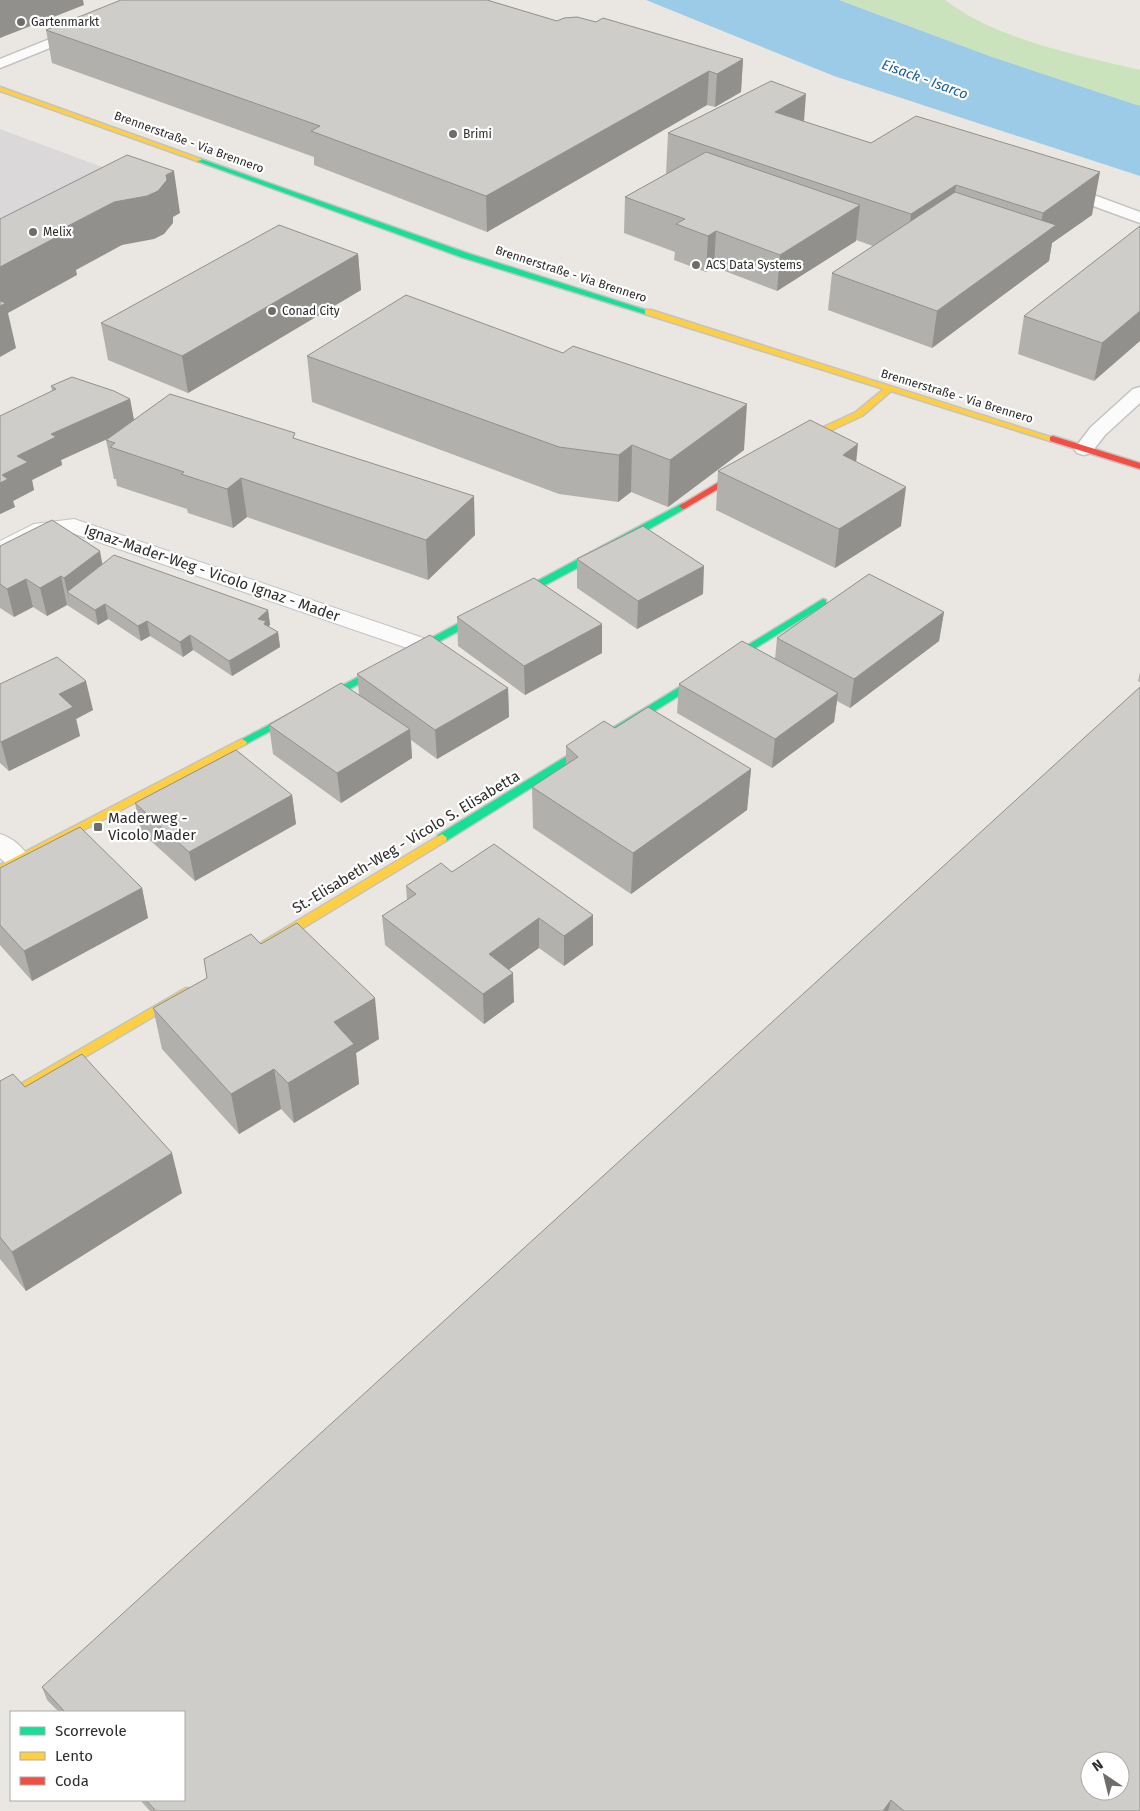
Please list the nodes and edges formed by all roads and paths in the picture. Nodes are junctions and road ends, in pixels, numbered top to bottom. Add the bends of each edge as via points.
1 (99, 23) edge
2 (0, 64) edge
3 (0, 89) edge
4 (1046, 183) edge
5 (1140, 218) edge
6 (888, 389) junction
7 (1140, 393) edge
8 (1084, 449) junction
9 (781, 450) edge
10 (755, 463) edge
11 (1140, 466) edge
12 (0, 550) edge
13 (823, 602) dead end
14 (424, 646) junction
15 (6, 858) edge
16 (253, 952) edge
17 (194, 987) edge
18 (0, 1102) edge

1 - 2 lane
3 - 6 street, Brennerstraße - Via Brennero via 464,255
4 - 5 lane
6 - 8 street, Brennerstraße - Via Brennero
6 - 9 street via 859,414
7 - 8 lane via 1098,431
8 - 11 street, Brennerstraße - Via Brennero
10 - 14 street via 627,538
12 - 14 street, Ignaz-Mader-Weg - Vicolo Ignaz - Mader via 42,529 74,526
13 - 16 street, St.-Elisabeth-Weg - Vicolo S. Elisabetta via 397,867
14 - 15 street
17 - 18 street

